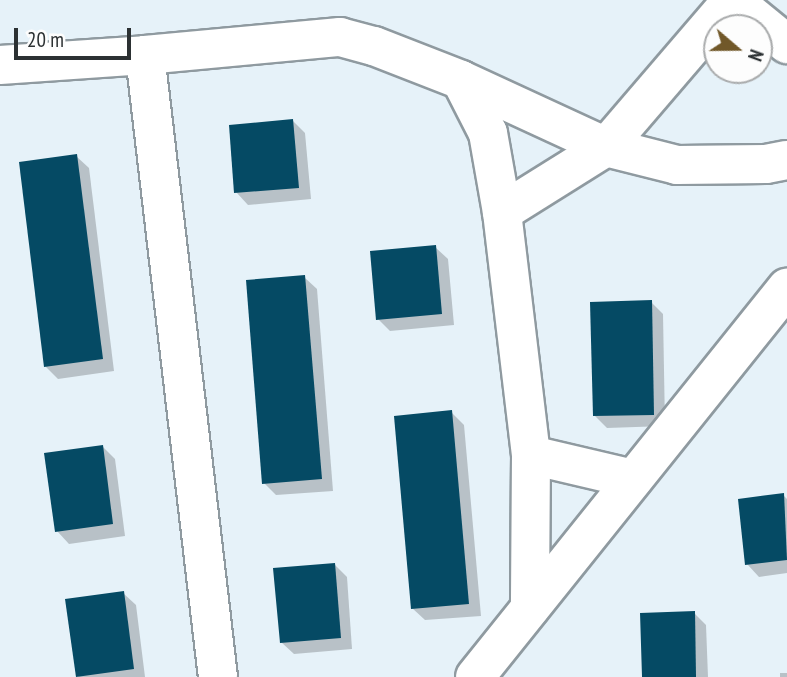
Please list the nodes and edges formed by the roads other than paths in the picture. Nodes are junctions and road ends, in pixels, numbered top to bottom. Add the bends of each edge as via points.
1 (733, 0) edge
2 (787, 44) edge
3 (145, 55) junction
4 (0, 65) edge
5 (461, 80) junction
6 (606, 147) junction
7 (787, 160) edge
8 (502, 212) junction
9 (787, 287) edge
10 (531, 455) junction
11 (633, 480) junction
12 (530, 608) junction
13 (218, 677) edge
14 (474, 677) edge

1 - 2 street
1 - 6 street
3 - 4 street
3 - 5 street via 340,37
3 - 13 street
5 - 6 street
5 - 8 street via 488,133
6 - 7 street via 677,165
6 - 8 street
8 - 10 street
9 - 11 street
10 - 11 street
10 - 12 street
11 - 12 street
12 - 14 street

